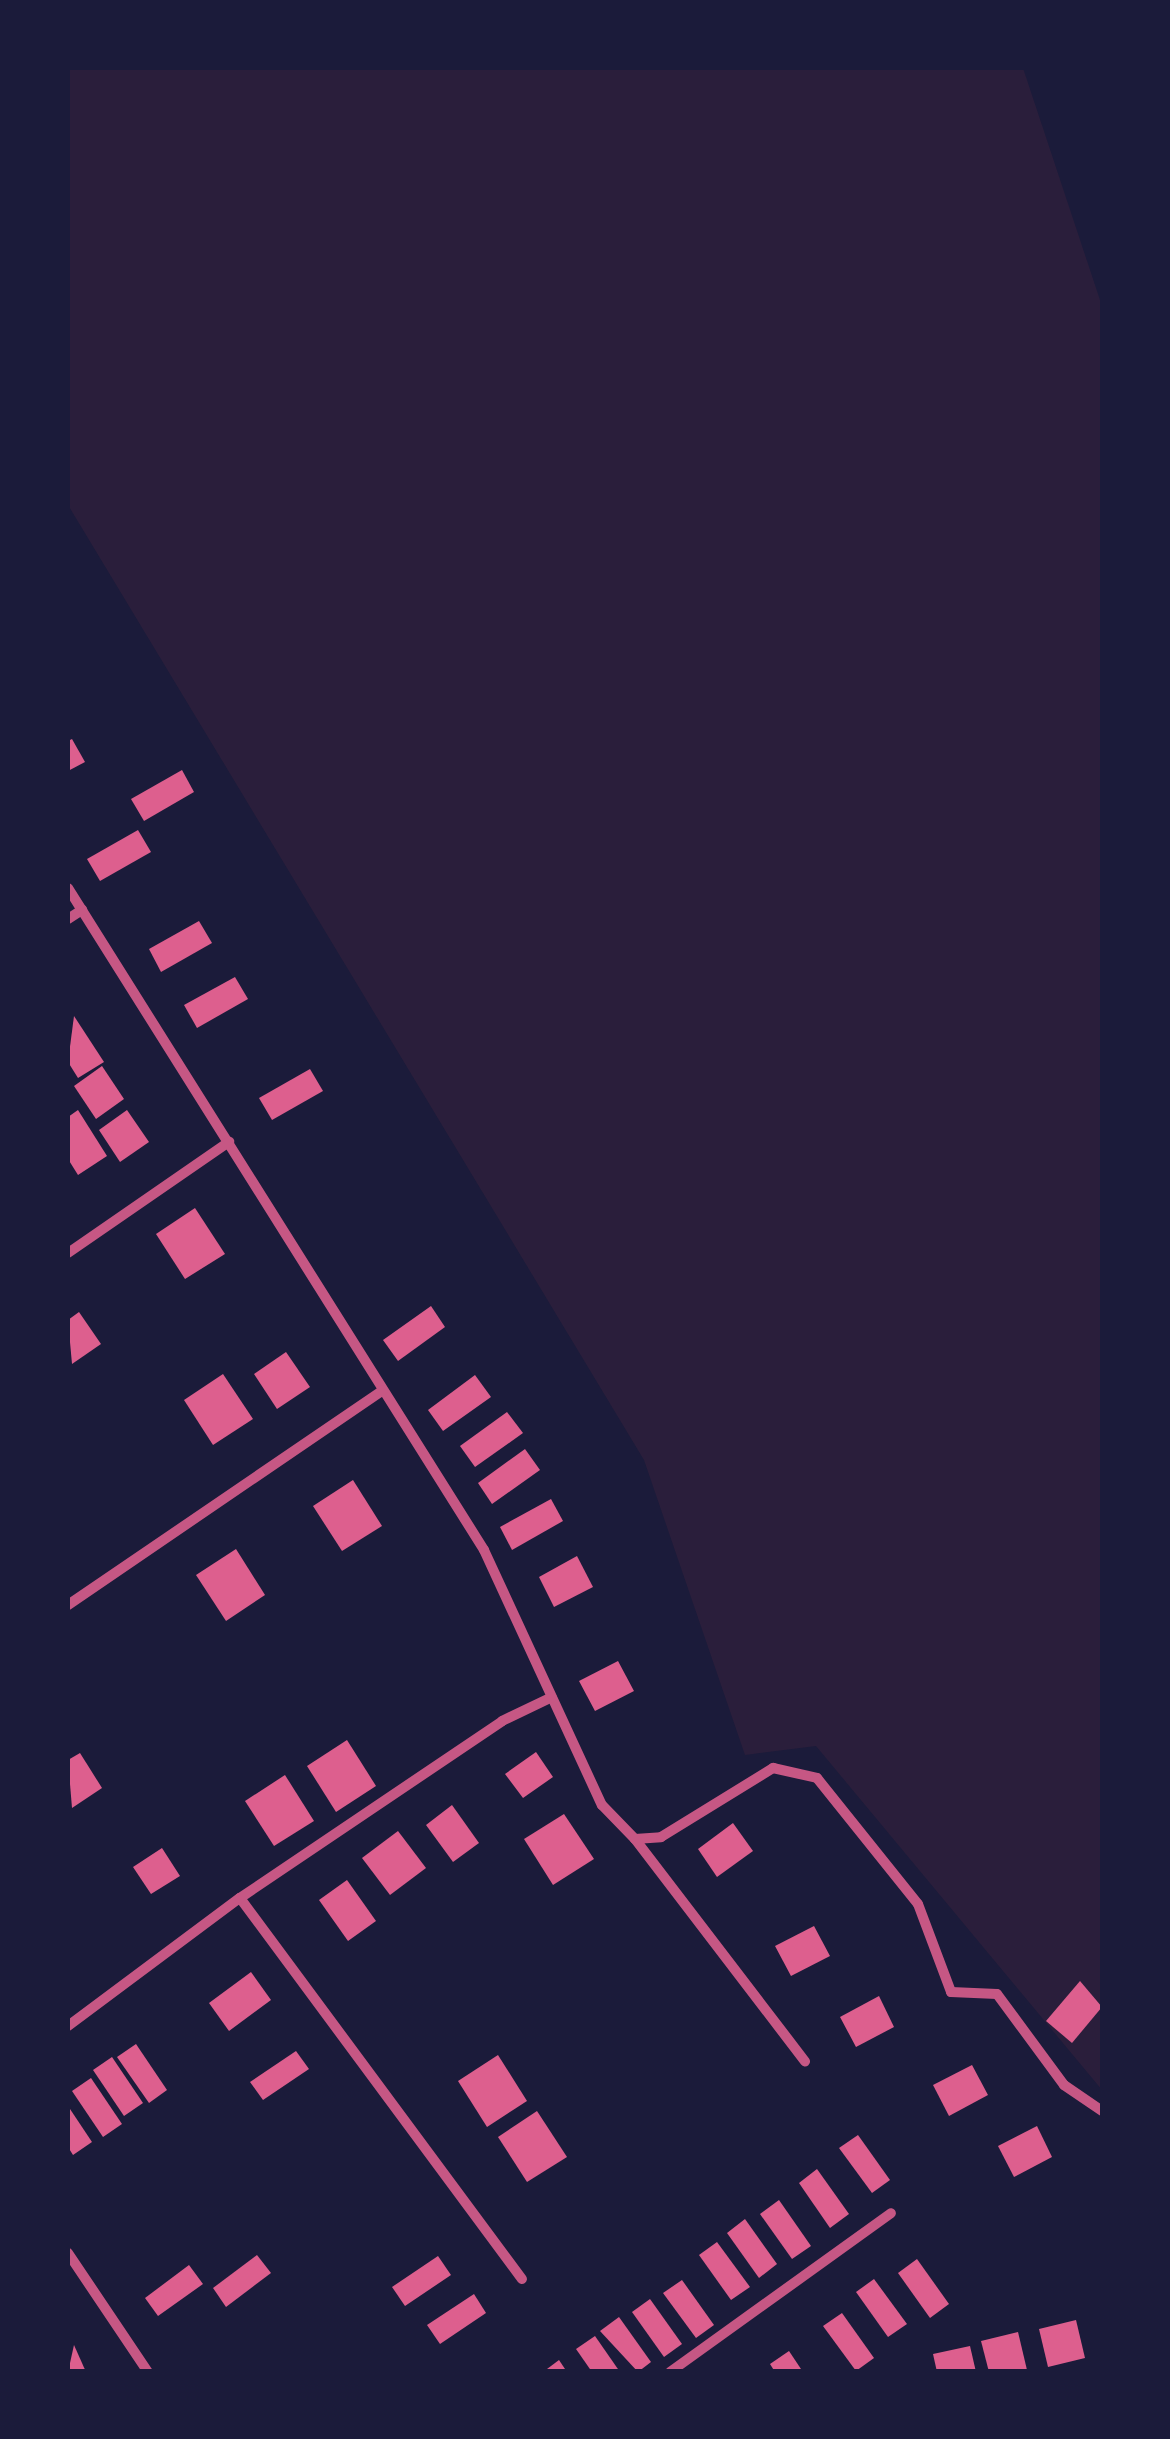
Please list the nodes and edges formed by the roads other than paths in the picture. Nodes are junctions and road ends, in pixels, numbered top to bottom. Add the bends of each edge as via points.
1 (68, 888) edge
2 (82, 910) junction
3 (68, 919) edge
4 (230, 1142) junction
5 (68, 1253) edge
6 (383, 1390) junction
7 (68, 1605) edge
8 (552, 1697) junction
9 (635, 1839) junction
10 (240, 1898) junction
11 (68, 2026) edge
12 (804, 2061) dead end
13 (1102, 2111) edge
14 (891, 2214) dead end
15 (68, 2252) edge
16 (522, 2279) dead end
17 (148, 2372) edge
18 (670, 2372) edge

1 - 2 street
2 - 3 street
2 - 4 street
4 - 5 street
4 - 6 street
6 - 7 street
6 - 8 street via 484,1550
8 - 9 street via 602,1805
8 - 10 street via 502,1721
9 - 12 street
9 - 13 street via 661,1837 774,1768 817,1778 918,1904 951,1992 997,1994 1064,2085
10 - 11 street
10 - 16 street
14 - 18 street
15 - 17 street

